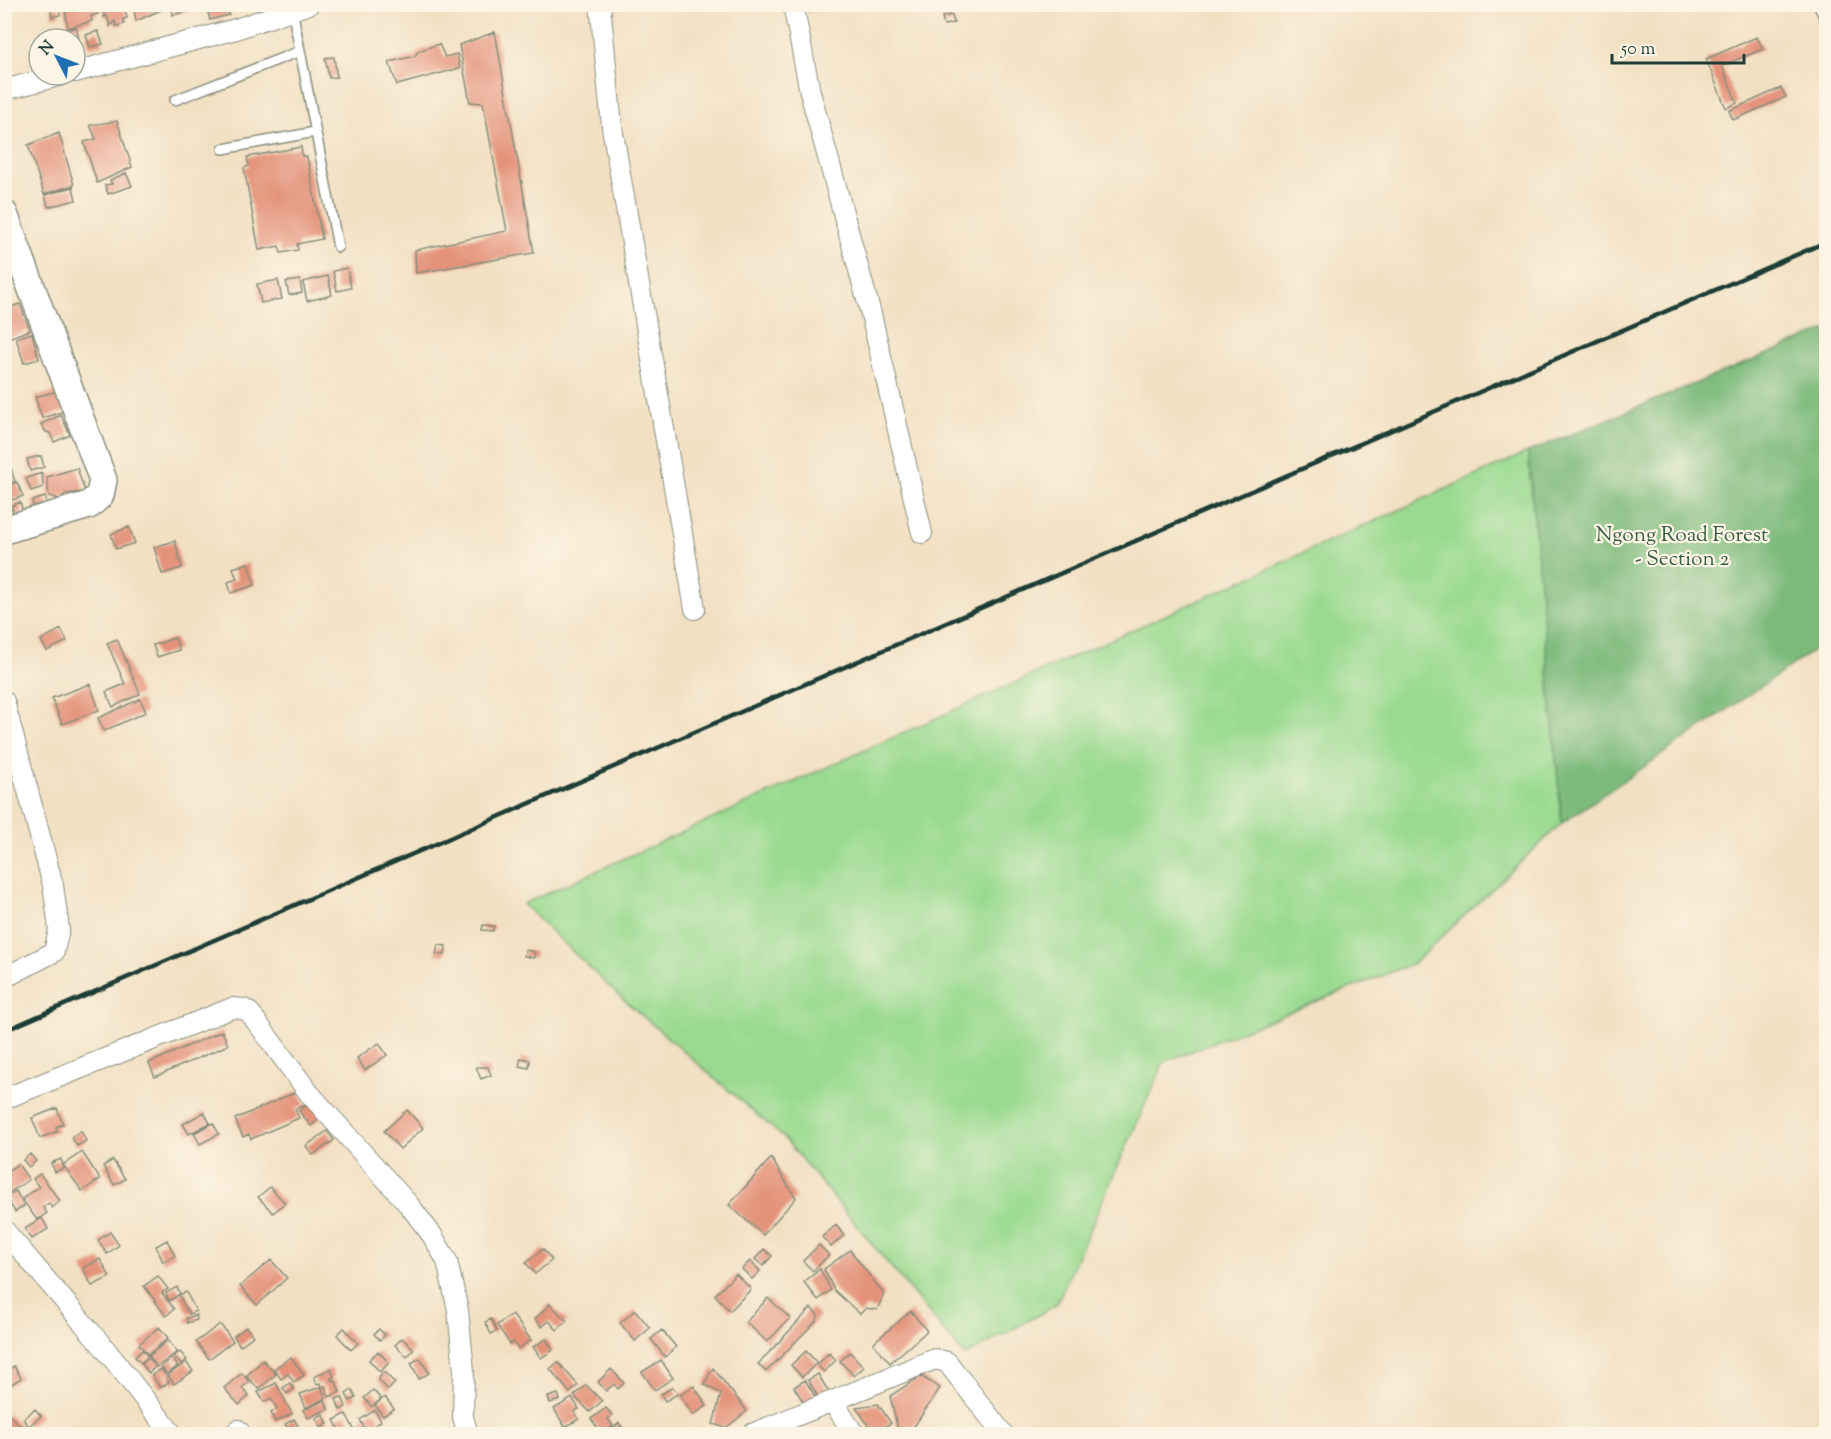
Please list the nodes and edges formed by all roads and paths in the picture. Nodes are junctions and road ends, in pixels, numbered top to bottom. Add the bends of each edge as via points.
1 (600, 4) edge
2 (793, 4) edge
3 (1818, 4) edge
4 (300, 7) edge
5 (1827, 21) edge
6 (300, 51) junction
7 (87, 69) edge
8 (27, 84) edge
9 (4, 90) edge
10 (176, 100) dead end
11 (315, 132) junction
12 (222, 149) dead end
13 (4, 214) edge
14 (338, 247) dead end
15 (4, 530) edge
16 (922, 533) dead end
17 (695, 609) dead end
18 (4, 701) edge
19 (4, 978) edge
20 (4, 1099) edge
21 (4, 1230) edge
22 (833, 1402) junction
23 (172, 1434) edge
24 (468, 1434) edge
25 (752, 1434) edge
26 (854, 1434) edge
27 (1003, 1434) edge

1 - 17 street via 612,127
2 - 16 street via 810,92 871,314
3 - 5 lane
4 - 6 lane
4 - 7 street
6 - 10 lane
6 - 11 lane
8 - 9 street
11 - 12 lane
11 - 14 lane
13 - 15 main road via 103,480 100,495 89,505
18 - 19 street via 53,885 59,929 54,952
20 - 24 street via 232,1008 250,1013 309,1093 409,1205 447,1261 458,1310
21 - 23 street
22 - 25 street
22 - 26 street
22 - 27 street via 930,1360 941,1359

